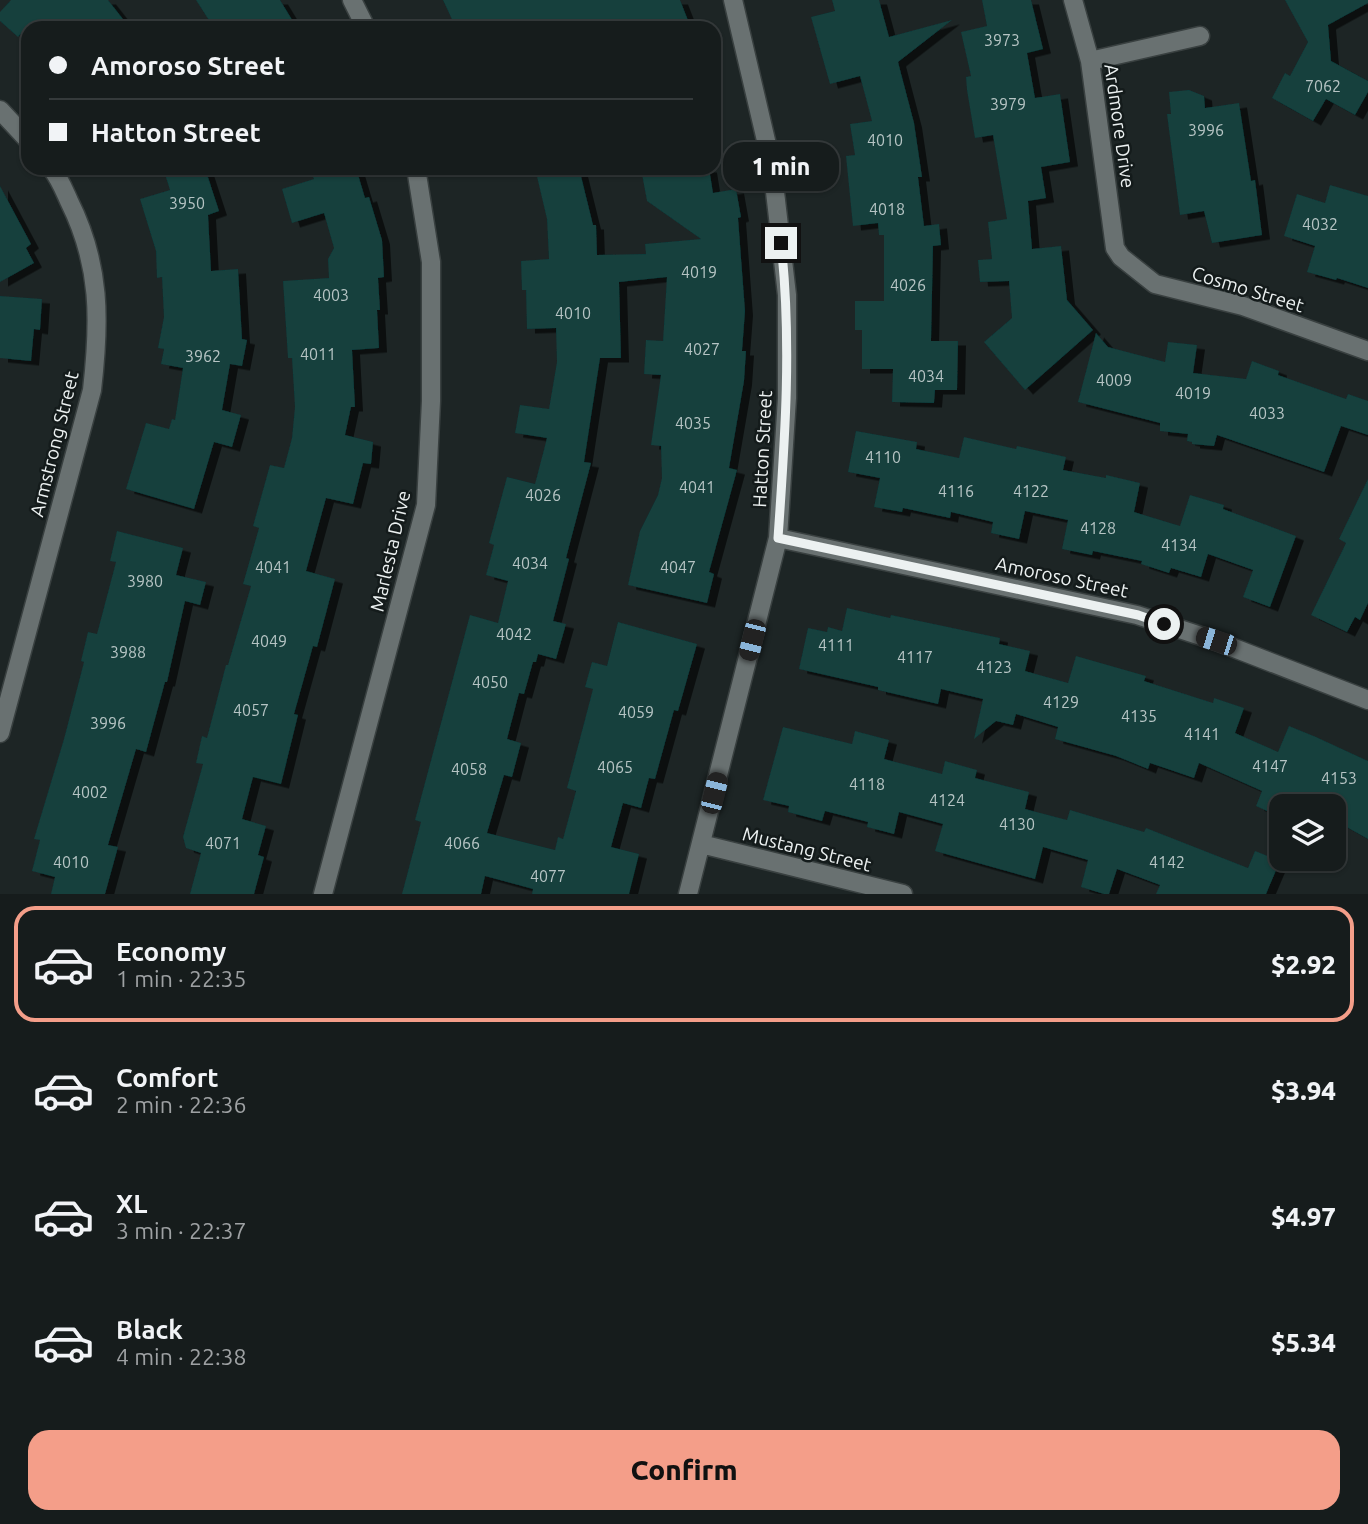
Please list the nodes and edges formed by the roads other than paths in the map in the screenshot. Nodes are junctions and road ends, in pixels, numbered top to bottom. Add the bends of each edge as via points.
1 (352, 0) edge
2 (733, 0) edge
3 (1073, 0) edge
4 (362, 21) edge
5 (1200, 36) dead end
6 (1090, 61) junction
7 (0, 110) edge
8 (21, 132) edge
9 (55, 175) edge
10 (417, 175) edge
11 (1121, 257) joint
12 (1368, 351) edge
13 (778, 538) junction
14 (1368, 700) edge
15 (0, 733) edge
16 (701, 844) junction
17 (323, 894) edge
18 (688, 894) edge
19 (903, 894) edge

1 - 4 street
2 - 13 street, Hatton Street via 772,166 787,295 787,398
3 - 6 street, Ardmore Drive
5 - 6 street
6 - 11 street, Ardmore Drive via 1115,248
7 - 8 street
9 - 15 street, Armstrong Street via 79,220 92,259 98,338 92,390
10 - 17 street, Marlesta Drive via 431,262 426,505
11 - 12 street, Cosmo Street via 1155,284 1243,306
13 - 14 street, Amoroso Street via 1138,615
13 - 16 street, Hatton Street
16 - 18 street, Hatton Street
16 - 19 street, Mustang Street

